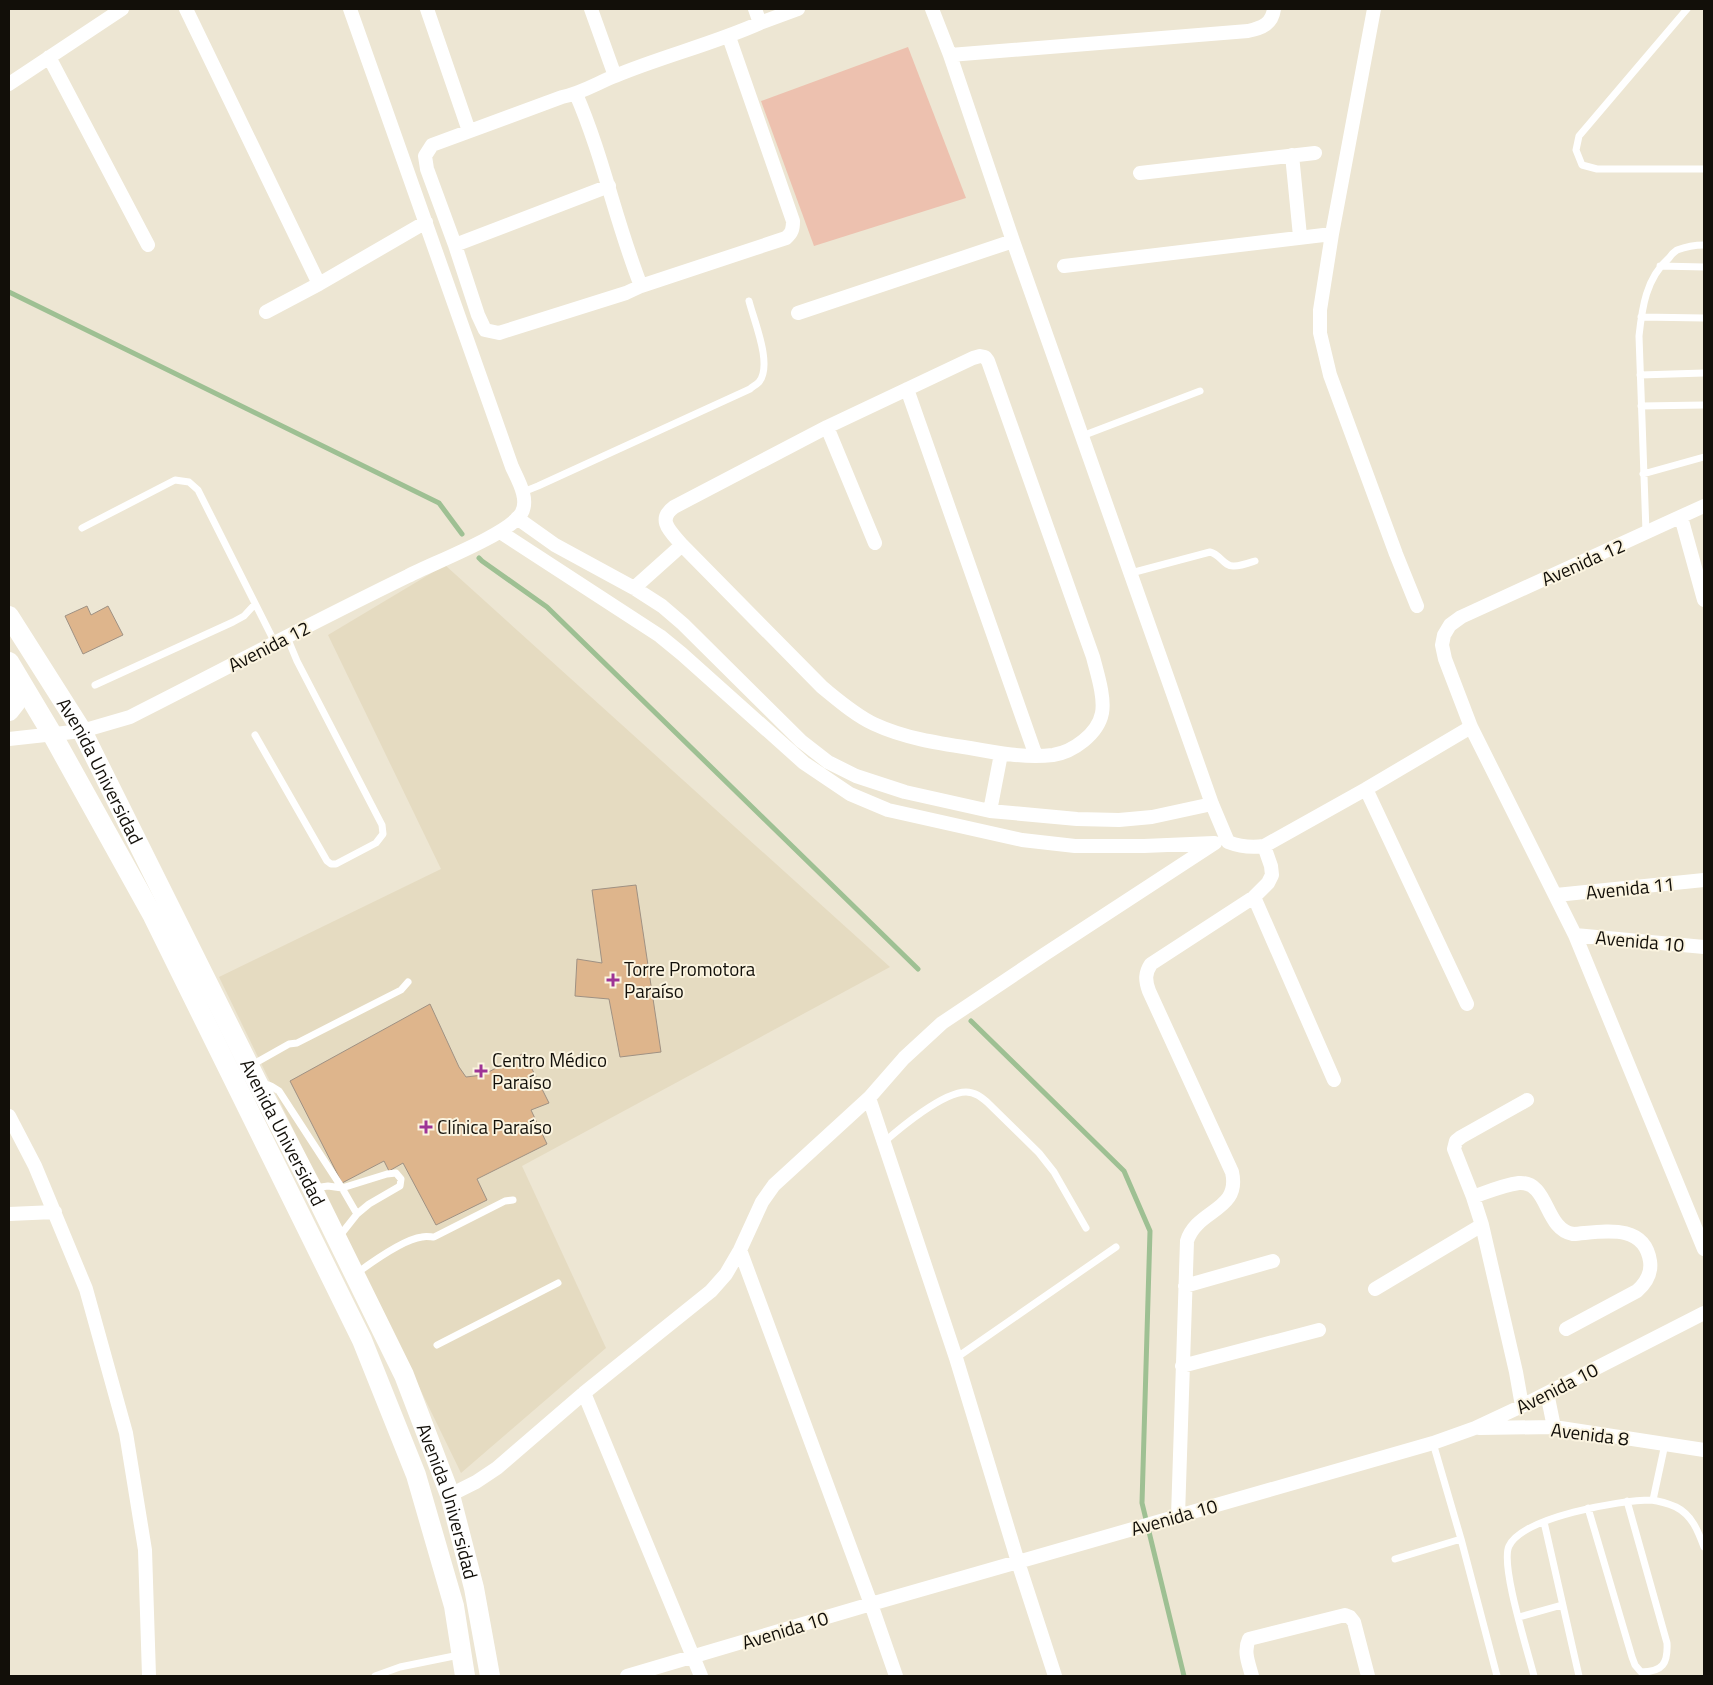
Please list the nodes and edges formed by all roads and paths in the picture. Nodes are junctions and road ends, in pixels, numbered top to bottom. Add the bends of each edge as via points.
1 (122, 9) edge
2 (186, 9) edge
3 (350, 9) edge
4 (427, 9) edge
5 (591, 9) edge
6 (755, 9) edge
7 (798, 9) edge
8 (932, 9) edge
9 (1274, 9) edge
10 (1374, 9) edge
11 (1688, 9) edge
12 (760, 23) junction
13 (728, 37) junction
14 (950, 55) junction
15 (49, 57) junction
16 (615, 76) junction
17 (9, 84) edge
18 (576, 94) junction
19 (469, 131) junction
20 (1315, 153) dead end
21 (1292, 156) junction
22 (1704, 169) edge
23 (1140, 173) dead end
24 (609, 186) junction
25 (426, 222) junction
26 (1332, 234) junction
27 (1300, 236) junction
28 (1012, 241) junction
29 (148, 245) dead end
30 (455, 245) junction
31 (1704, 245) edge
32 (1064, 266) dead end
33 (1660, 266) junction
34 (1704, 267) edge
35 (319, 284) junction
36 (641, 286) junction
37 (749, 302) dead end
38 (266, 312) dead end
39 (798, 313) dead end
40 (1641, 317) junction
41 (1704, 318) edge
42 (1704, 373) edge
43 (1640, 375) junction
44 (906, 389) junction
45 (1200, 391) dead end
46 (1704, 405) edge
47 (1641, 406) junction
48 (827, 427) junction
49 (1082, 436) junction
50 (1704, 457) edge
51 (1643, 474) junction
52 (523, 492) junction
53 (1704, 506) edge
54 (1681, 517) junction
55 (518, 518) junction
56 (82, 528) dead end
57 (500, 532) junction
58 (1646, 533) junction
59 (875, 543) dead end
60 (682, 545) junction
61 (1255, 561) dead end
62 (1131, 574) junction
63 (634, 588) junction
64 (1704, 600) edge
65 (255, 604) junction
66 (1417, 606) dead end
67 (9, 616) edge
68 (281, 640) junction
69 (12, 667) edge
70 (95, 685) dead end
71 (9, 711) edge
72 (1471, 727) junction
73 (82, 731) junction
74 (52, 734) junction
75 (255, 735) dead end
76 (9, 739) edge
77 (1001, 754) junction
78 (1036, 756) junction
79 (1366, 789) junction
80 (1212, 804) junction
81 (990, 811) junction
82 (1222, 843) junction
83 (1264, 846) junction
84 (1704, 880) edge
85 (1556, 895) junction
86 (1254, 898) junction
87 (1575, 935) junction
88 (1704, 947) edge
89 (408, 982) dead end
90 (1467, 1004) dead end
91 (254, 1074) junction
92 (1334, 1080) dead end
93 (868, 1098) junction
94 (1527, 1100) dead end
95 (9, 1116) edge
96 (883, 1143) junction
97 (312, 1188) junction
98 (342, 1188) junction
99 (1473, 1197) junction
100 (513, 1200) dead end
101 (55, 1212) junction
102 (9, 1214) edge
103 (357, 1214) junction
104 (1482, 1225) junction
105 (1086, 1228) dead end
106 (337, 1239) junction
107 (1116, 1246) dead end
108 (1704, 1249) edge
109 (740, 1250) junction
110 (1273, 1261) dead end
111 (355, 1275) junction
112 (558, 1282) dead end
113 (1185, 1286) junction
114 (1375, 1289) dead end
115 (1704, 1313) edge
116 (1566, 1329) dead end
117 (1319, 1330) dead end
118 (436, 1345) dead end
119 (956, 1358) junction
120 (1182, 1366) junction
121 (584, 1393) junction
122 (1547, 1393) junction
123 (1522, 1406) junction
124 (1554, 1427) junction
125 (1475, 1428) junction
126 (1433, 1443) junction
127 (1665, 1444) junction
128 (1704, 1450) edge
129 (450, 1495) junction
130 (1653, 1500) junction
131 (1627, 1502) junction
132 (1588, 1508) junction
133 (1178, 1516) junction
134 (1544, 1522) junction
135 (1461, 1539) junction
136 (1704, 1547) edge
137 (1395, 1559) dead end
138 (1018, 1562) junction
139 (871, 1604) junction
140 (1562, 1605) junction
141 (1519, 1617) junction
142 (461, 1655) junction
143 (693, 1658) junction
144 (149, 1676) edge
145 (375, 1676) edge
146 (465, 1676) edge
147 (490, 1676) edge
148 (627, 1676) edge
149 (701, 1676) edge
150 (896, 1676) edge
151 (1055, 1676) edge
152 (1252, 1676) edge
153 (1368, 1676) edge
154 (1497, 1676) edge
155 (1534, 1676) edge
156 (1579, 1676) edge

1 - 15 street
2 - 35 street
3 - 25 street
4 - 19 street
5 - 16 street
6 - 12 street
7 - 12 street
8 - 14 street
9 - 14 street via 1270,22 1248,31
10 - 26 street
11 - 22 lane via 1579,136 1576,150 1582,164 1597,169
12 - 13 street
13 - 16 street
13 - 36 street via 793,221 791,234
14 - 28 street
15 - 17 street
15 - 29 street
16 - 18 street
18 - 19 street
18 - 24 street
19 - 30 street via 432,146 425,156
20 - 21 street
21 - 23 street
21 - 27 street
24 - 30 street
24 - 36 street
25 - 35 street
25 - 52 street
26 - 27 street
26 - 66 street via 1320,310 1323,349
27 - 32 street
28 - 39 street
28 - 49 street
30 - 36 street via 485,330 499,333
31 - 33 lane via 1677,250
33 - 34 lane
33 - 40 lane via 1650,284
35 - 38 street
37 - 52 lane via 764,355 764,372 760,381 750,389
40 - 41 lane
40 - 43 lane
42 - 43 lane
43 - 47 lane
44 - 48 street
44 - 78 street
44 - 78 street via 973,358 980,356 988,361 1093,657 1101,690 1102,712 1096,728 1070,749
45 - 49 lane
46 - 47 lane
47 - 51 lane
48 - 59 street
48 - 60 street via 668,512 666,527
49 - 62 street
50 - 51 lane
51 - 58 lane
52 - 55 street via 524,504
53 - 54 street, Avenida 12
54 - 58 street, Avenida 12
54 - 64 street
55 - 57 street, Avenida 12
55 - 63 street via 555,545
56 - 65 lane via 175,480 188,482 198,490
57 - 68 street, Avenida 12
57 - 82 street via 660,636 804,763 850,794 888,810 1022,840 1075,846
58 - 72 street, Avenida 12 via 1461,617 1450,625 1442,645
60 - 63 street
60 - 77 street via 822,687 846,707 873,724 900,734
61 - 62 lane via 1230,566 1216,553 1210,552
62 - 80 street
63 - 81 street via 683,624 800,741 828,762 856,776 905,792
65 - 68 lane
65 - 70 lane via 233,622
67 - 73 street, Avenida Universidad
68 - 73 street, Avenida 12 via 130,717
68 - 75 lane via 297,661 382,825 383,834 376,843 336,864 327,861
69 - 71 street via 16,702
69 - 74 street, Avenida Universidad
72 - 79 street
72 - 85 street
73 - 74 street, Avenida 12
73 - 91 street, Avenida Universidad
74 - 76 street, Avenida 12
74 - 142 street, Avenida Universidad via 153,916 362,1340 416,1475 454,1606
77 - 78 street
77 - 81 street
79 - 83 street
79 - 90 street
80 - 81 street via 1152,817 1119,820
80 - 82 street
82 - 83 street via 1253,848
82 - 93 street via 942,1023
83 - 86 street via 1272,875
84 - 85 street, Avenida 11
85 - 87 street
86 - 92 street
86 - 113 street via 1151,964 1146,971 1149,991 1234,1180 1230,1198 1190,1232
87 - 88 street, Avenida 10
87 - 108 street
89 - 91 lane via 402,990 297,1043 289,1044
91 - 97 street, Avenida Universidad
91 - 98 lane via 279,1091
93 - 96 street
93 - 109 street via 774,1185 757,1211
94 - 99 street via 1454,1144
95 - 101 street via 36,1166
96 - 105 lane via 943,1098 967,1092 978,1095 1039,1153 1054,1172
96 - 119 street
97 - 98 lane
97 - 106 street, Avenida Universidad
98 - 103 lane
98 - 103 lane via 387,1174 396,1173 401,1180 400,1186
99 - 104 street
99 - 116 street via 1521,1183 1535,1189 1557,1226 1566,1233 1620,1232 1631,1234 1643,1243 1651,1268 1643,1286
100 - 111 lane via 434,1237 409,1241
101 - 102 street
101 - 144 street via 86,1289 126,1433 145,1550
103 - 106 lane
104 - 114 street
104 - 123 street
106 - 111 street, Avenida Universidad
107 - 119 lane
109 - 121 street via 711,1291
109 - 139 street
110 - 113 street
111 - 129 street, Avenida Universidad via 404,1375
112 - 118 lane
113 - 120 street
115 - 122 street, Avenida 10
117 - 120 street
119 - 138 street
120 - 133 street
121 - 129 street via 497,1468
121 - 143 street
122 - 123 street, Avenida 10
122 - 124 street
123 - 125 street, Avenida 10
124 - 125 street, Avenida 8
124 - 127 street, Avenida 8
125 - 126 street, Avenida 10
126 - 133 street, Avenida 10
126 - 135 lane
127 - 128 street, Avenida 8
127 - 130 lane
129 - 147 street, Avenida Universidad via 474,1588
130 - 131 lane
130 - 136 lane via 1678,1508 1687,1515
131 - 132 lane
131 - 132 lane via 1667,1643 1665,1663 1649,1672 1642,1672 1632,1657
132 - 134 lane
133 - 138 street, Avenida 10
134 - 140 lane
134 - 141 lane via 1514,1538 1506,1556
135 - 137 lane
135 - 154 lane
138 - 139 street, Avenida 10
138 - 151 street
139 - 143 street, Avenida 10
139 - 150 street
140 - 141 lane
140 - 156 lane
141 - 155 lane
142 - 145 lane via 400,1667
142 - 146 street, Avenida Universidad
143 - 148 street, Avenida 10
143 - 149 street
152 - 153 street via 1246,1653 1249,1639 1345,1614 1354,1622

